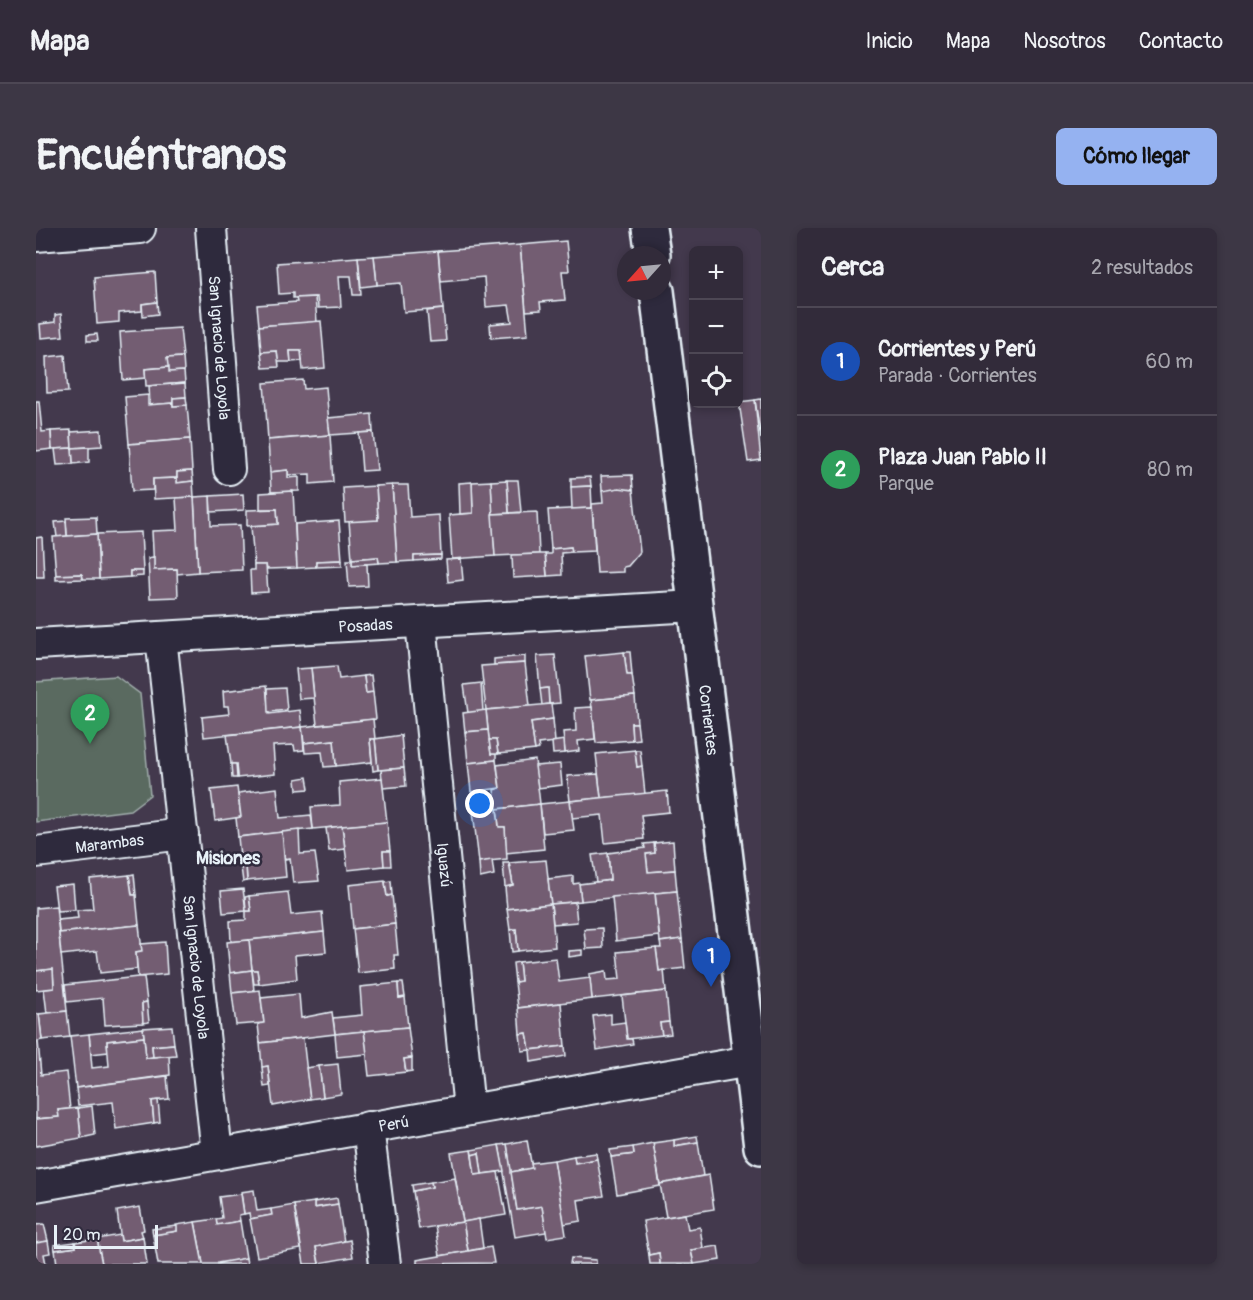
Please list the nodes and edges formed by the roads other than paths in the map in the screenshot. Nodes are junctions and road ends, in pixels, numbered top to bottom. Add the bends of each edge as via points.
1 (140, 228) edge
2 (211, 228) edge
3 (649, 228) edge
4 (36, 236) edge
5 (652, 246) edge
6 (658, 300) edge
7 (229, 469) dead end
8 (695, 606) junction
9 (421, 622) junction
10 (161, 637) junction
11 (36, 644) edge
12 (183, 834) junction
13 (36, 852) edge
14 (750, 1060) junction
15 (469, 1110) junction
16 (368, 1127) junction
17 (761, 1147) edge
18 (217, 1154) junction
19 (36, 1186) edge
20 (385, 1264) edge

1 - 4 street
2 - 7 street, San Ignacio de Loyola
3 - 5 street
6 - 8 street, Corrientes
8 - 9 street, Posadas
8 - 14 street, Corrientes
9 - 10 street, Posadas
9 - 15 street, Iguazú
10 - 11 street, Posadas
10 - 12 street, San Ignacio de Loyola
12 - 13 street, Marambas
12 - 18 street, San Ignacio de Loyola
14 - 15 street, Perú
14 - 17 street, Corrientes
15 - 16 street, Perú
16 - 18 street, Perú
16 - 20 street
18 - 19 street, Perú

